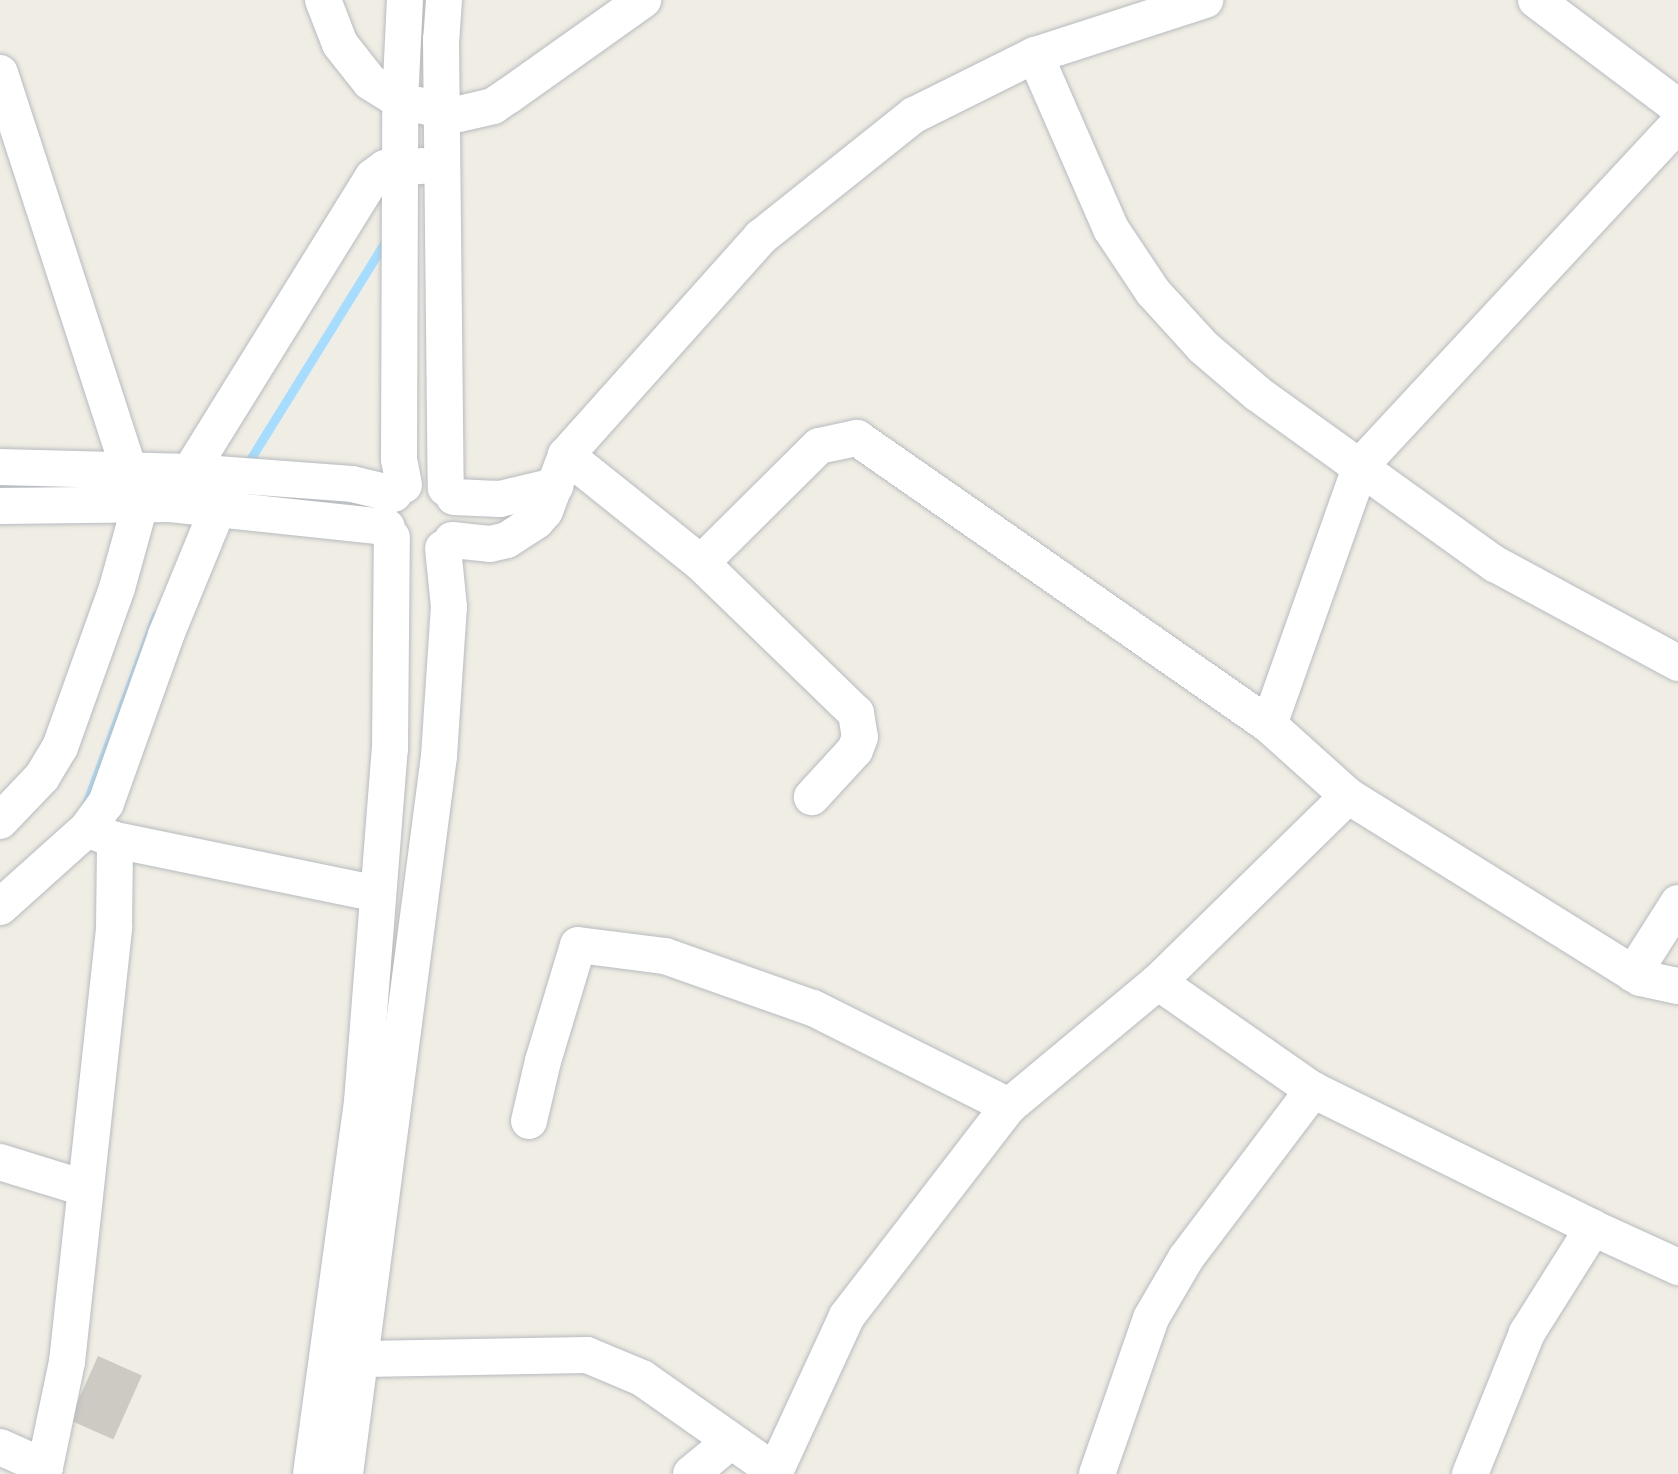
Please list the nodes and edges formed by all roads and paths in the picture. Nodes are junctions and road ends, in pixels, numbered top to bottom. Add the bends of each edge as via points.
1 (323, 0) edge
2 (405, 0) edge
3 (444, 0) edge
4 (643, 0) edge
5 (1205, 0) edge
6 (1536, 0) edge
7 (1035, 55) junction
8 (0, 73) edge
9 (400, 101) junction
10 (1678, 107) edge
11 (442, 112) junction
12 (1678, 124) edge
13 (402, 166) junction
14 (442, 166) junction
15 (1361, 465) junction
16 (0, 467) edge
17 (130, 469) junction
18 (560, 470) junction
19 (190, 472) junction
20 (450, 493) junction
21 (155, 504) junction
22 (0, 506) edge
23 (218, 508) junction
24 (394, 511) junction
25 (448, 544) junction
26 (701, 563) junction
27 (1678, 663) edge
28 (1269, 725) junction
29 (1348, 796) junction
30 (812, 797) dead end
31 (0, 821) edge
32 (101, 834) junction
33 (378, 894) junction
34 (1678, 903) edge
35 (0, 907) edge
36 (1633, 974) junction
37 (1158, 982) junction
38 (1678, 986) edge
39 (1313, 1090) junction
40 (1009, 1106) junction
41 (529, 1121) dead end
42 (0, 1162) edge
43 (84, 1188) junction
44 (1593, 1228) junction
45 (1678, 1267) edge
46 (363, 1359) junction
47 (731, 1441) junction
48 (0, 1447) edge
49 (44, 1471) edge
50 (773, 1472) edge
51 (311, 1474) edge
52 (345, 1474) edge
53 (691, 1474) edge
54 (1097, 1474) edge
55 (1470, 1474) edge

1 - 9 street via 353,65
2 - 9 street
3 - 11 street
4 - 11 street via 493,106
5 - 7 street
6 - 10 street
7 - 15 street via 1111,229 1153,292 1229,372
7 - 18 street via 914,115 761,237
8 - 17 street
9 - 11 street
9 - 13 street
11 - 14 street
12 - 15 street
13 - 14 street
13 - 19 street via 385,168 373,177
13 - 24 street
14 - 20 street
15 - 27 street via 1495,564
15 - 28 street
16 - 17 street
17 - 19 street
17 - 21 street
18 - 20 street via 500,499
18 - 25 street via 545,511 507,540
18 - 26 street
19 - 21 street
19 - 24 street via 352,484
20 - 24 street via 425,480
20 - 25 street via 460,519
21 - 22 street
21 - 23 street
21 - 31 street via 117,588 60,747 42,777
23 - 24 street
23 - 32 street via 166,635 106,803
24 - 25 street via 400,546 421,554
24 - 33 street via 390,749
25 - 46 street via 439,756
26 - 28 street via 819,446 857,438
26 - 30 street via 856,713 860,737 855,750
28 - 29 street
29 - 36 street
29 - 37 street
32 - 33 street
32 - 35 street
32 - 43 street via 114,927
33 - 51 street via 362,1102
34 - 36 street
36 - 38 street
37 - 39 street
37 - 40 street
39 - 44 street
39 - 54 street via 1186,1258 1151,1318
40 - 41 street via 813,1008 665,956 578,945
40 - 50 street via 847,1316
42 - 43 street
43 - 49 street via 67,1362
44 - 45 street
44 - 55 street via 1527,1333
46 - 47 street via 587,1355 642,1378
46 - 52 street
47 - 50 street
47 - 53 street
48 - 49 street

